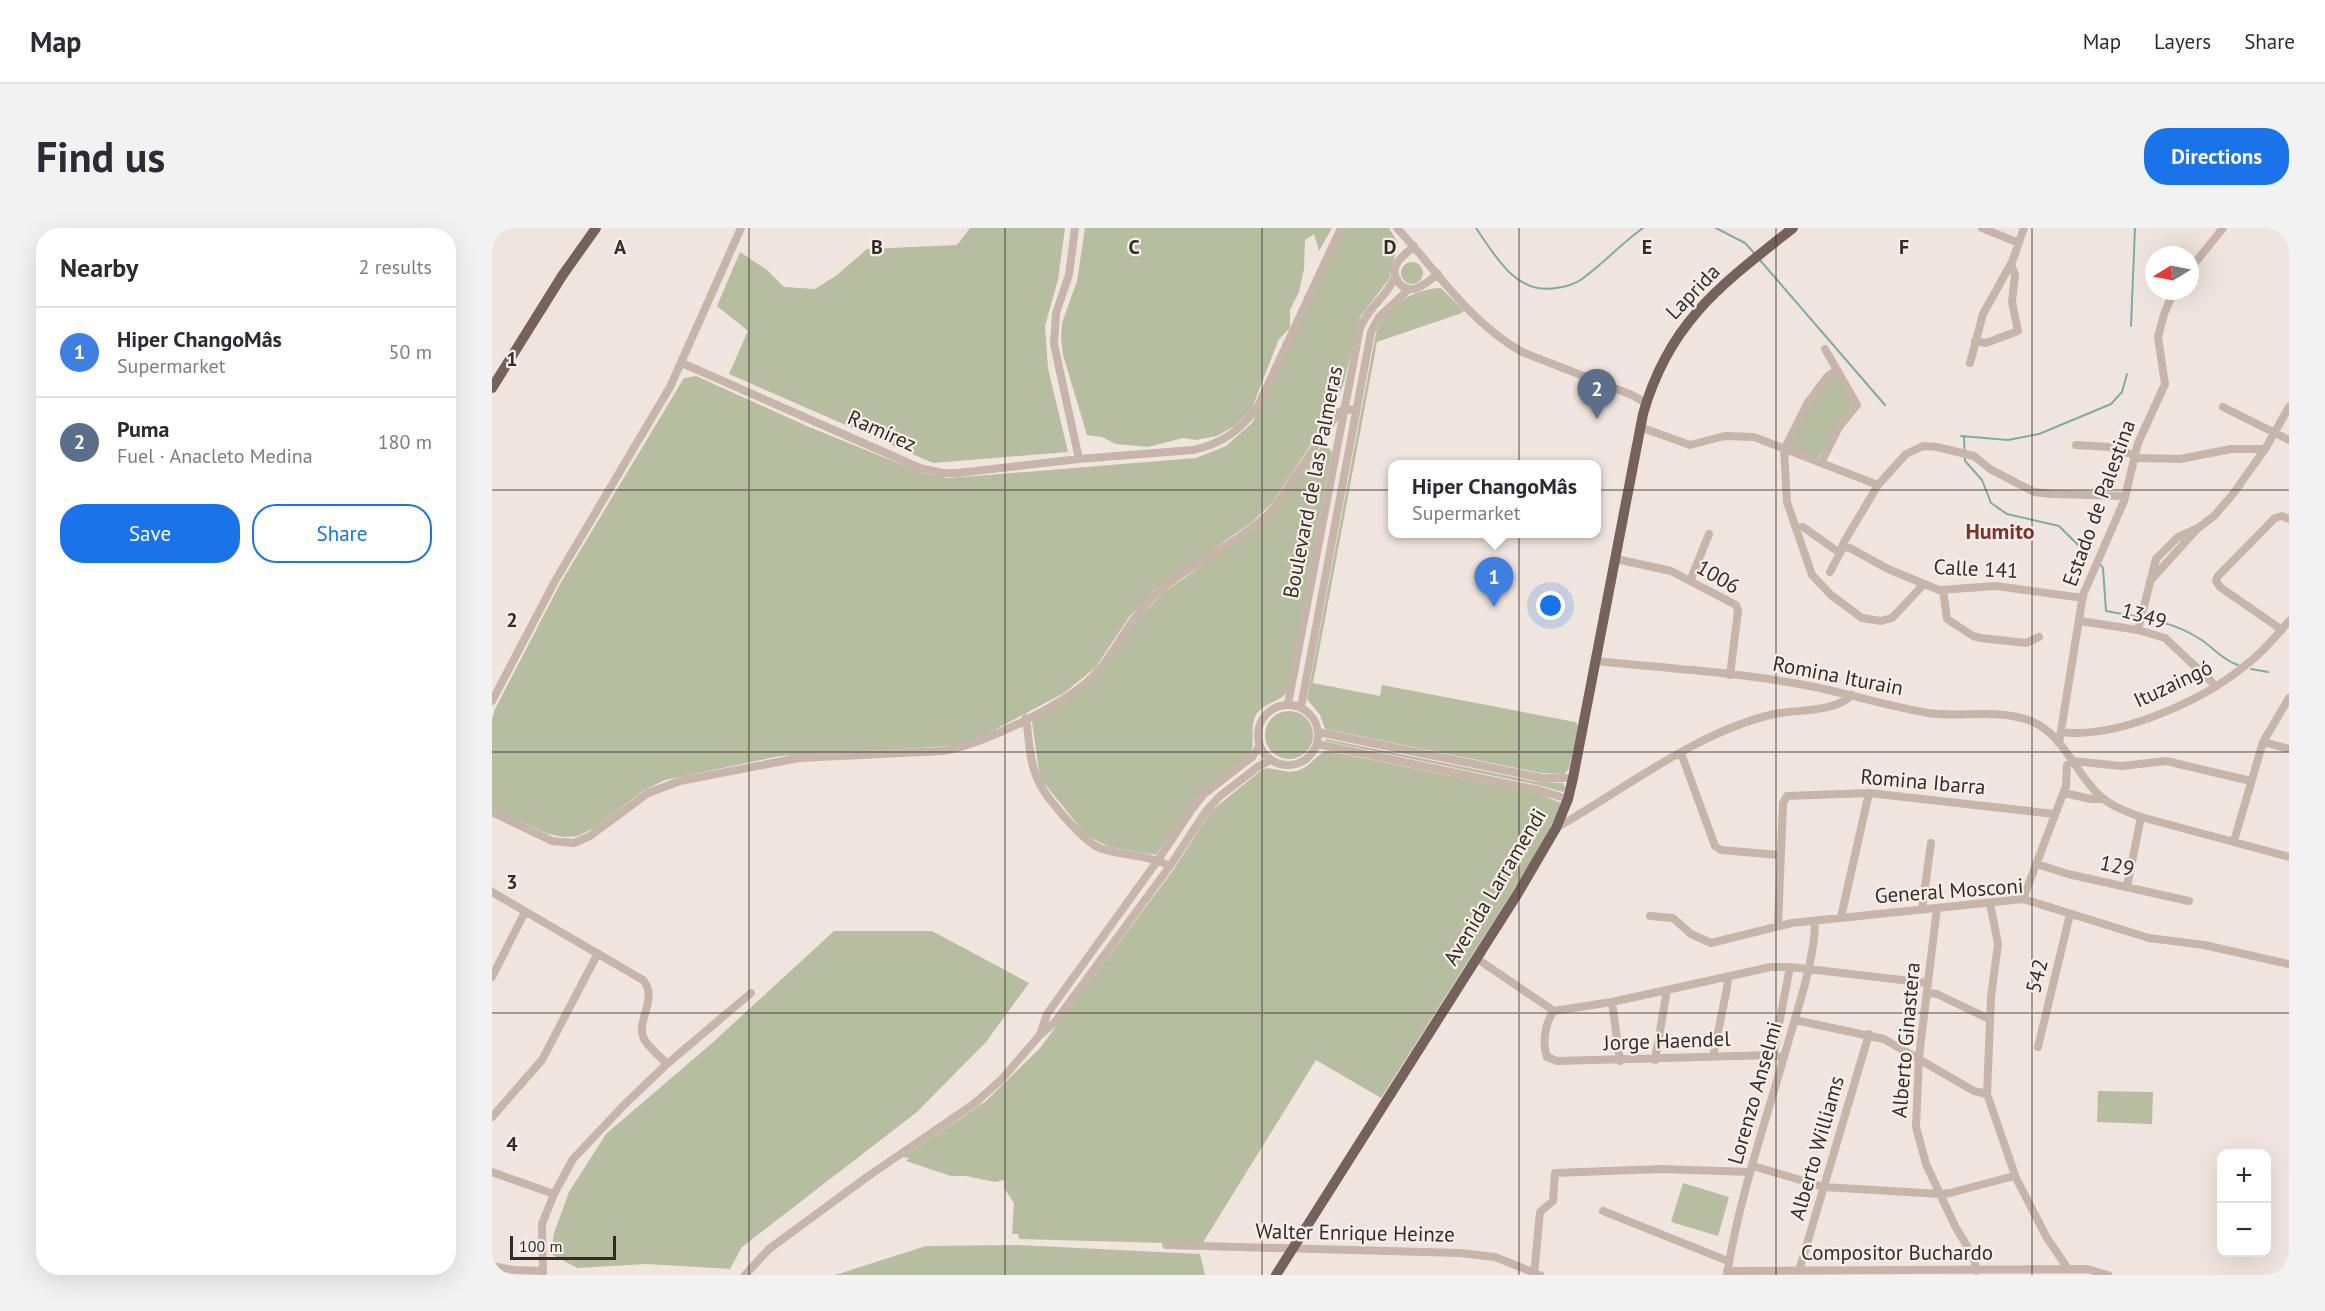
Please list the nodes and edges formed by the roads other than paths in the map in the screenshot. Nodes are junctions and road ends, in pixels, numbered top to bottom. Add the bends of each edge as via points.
1 (741, 228) edge
2 (1075, 228) edge
3 (1341, 228) edge
4 (1397, 228) edge
5 (1982, 228) edge
6 (2024, 228) edge
7 (2223, 228) edge
8 (593, 229) edge
9 (1789, 232) edge
10 (2019, 243) junction
11 (1414, 246) junction
12 (2199, 257) edge
13 (2011, 264) junction
14 (1438, 274) junction
15 (1395, 276) junction
16 (1409, 289) junction
17 (2170, 300) edge
18 (1975, 341) junction
19 (1825, 348) dead end
20 (682, 363) junction
21 (1970, 363) dead end
22 (1836, 370) junction
23 (492, 388) edge
24 (1646, 403) junction
25 (2223, 407) dead end
26 (2289, 407) edge
27 (1346, 409) junction
28 (1356, 410) junction
29 (1640, 427) junction
30 (2275, 433) junction
31 (2289, 440) edge
32 (2076, 445) dead end
33 (2265, 449) junction
34 (1784, 450) junction
35 (2134, 456) junction
36 (1079, 459) junction
37 (1821, 463) junction
38 (1878, 485) junction
39 (2125, 496) junction
40 (2289, 519) edge
41 (1796, 528) junction
42 (1709, 534) dead end
43 (1841, 550) junction
44 (1616, 559) junction
45 (1830, 572) dead end
46 (1689, 581) junction
47 (1924, 584) junction
48 (1944, 590) junction
49 (2083, 598) junction
50 (2080, 621) junction
51 (2289, 621) edge
52 (2138, 630) junction
53 (2282, 630) junction
54 (2039, 637) dead end
55 (1596, 662) junction
56 (1730, 675) junction
57 (2216, 686) junction
58 (1852, 695) junction
59 (2289, 698) edge
60 (492, 701) edge
61 (1288, 704) junction
62 (1301, 707) junction
63 (1026, 718) junction
64 (1318, 732) junction
65 (2062, 732) junction
66 (2262, 742) junction
67 (1317, 744) junction
68 (1260, 745) junction
69 (2061, 745) junction
70 (2289, 748) edge
71 (1681, 753) junction
72 (1271, 760) junction
73 (2072, 761) junction
74 (1574, 778) junction
75 (2250, 781) junction
76 (1869, 793) junction
77 (2064, 793) junction
78 (1568, 799) junction
79 (2104, 799) junction
80 (492, 812) edge
81 (2055, 814) junction
82 (2141, 817) junction
83 (1556, 828) junction
84 (2234, 841) junction
85 (1931, 843) dead end
86 (1779, 855) junction
87 (2289, 857) edge
88 (1158, 860) junction
89 (2037, 864) junction
90 (1170, 866) junction
91 (2127, 887) junction
92 (492, 892) edge
93 (2023, 899) junction
94 (2189, 901) dead end
95 (1990, 903) junction
96 (1937, 908) junction
97 (1922, 909) junction
98 (525, 912) junction
99 (2070, 914) junction
100 (1650, 916) dead end
101 (1841, 917) junction
102 (1815, 921) junction
103 (1778, 925) junction
104 (598, 953) junction
105 (1476, 958) junction
106 (2287, 962) edge
107 (1790, 967) junction
108 (1807, 970) junction
109 (492, 977) edge
110 (1728, 977) junction
111 (1928, 983) junction
112 (1667, 990) junction
113 (752, 993) dead end
114 (1927, 993) junction
115 (1612, 1002) junction
116 (1554, 1011) junction
117 (1989, 1019) junction
118 (1795, 1020) junction
119 (1869, 1034) junction
120 (1039, 1036) junction
121 (2038, 1047) dead end
122 (1773, 1055) junction
123 (1713, 1057) junction
124 (1919, 1057) junction
125 (1784, 1058) junction
126 (1655, 1060) junction
127 (1620, 1061) junction
128 (667, 1064) junction
129 (1987, 1094) junction
130 (492, 1117) edge
131 (1751, 1169) junction
132 (492, 1172) edge
133 (2014, 1176) junction
134 (1824, 1187) junction
135 (554, 1194) junction
136 (1940, 1194) junction
137 (1603, 1211) dead end
138 (1166, 1245) dead end
139 (1293, 1250) junction
140 (1728, 1261) junction
141 (492, 1266) edge
142 (2068, 1269) junction
143 (1976, 1270) junction
144 (1799, 1271) junction
145 (543, 1273) edge
146 (1727, 1273) edge
147 (1784, 1273) edge
148 (1844, 1273) edge
149 (1906, 1273) edge
150 (2001, 1273) edge
151 (1536, 1274) edge
152 (745, 1275) edge
153 (1276, 1275) edge
154 (2108, 1275) edge

1 - 20 street
2 - 36 street via 1069,275 1056,313 1054,344
3 - 36 street, Ramírez via 1258,406 1241,428 1219,442 1193,450
4 - 11 street
5 - 10 street
6 - 10 street
7 - 12 street
8 - 23 main road
9 - 24 main road, Laprida via 1710,297 1688,321 1663,360
10 - 13 street
11 - 14 street
11 - 15 street, Boulevard de las Palmeras via 1399,261
13 - 18 street via 1987,304
13 - 18 street via 2018,331 1986,343
14 - 16 street, Boulevard de las Palmeras via 1418,288
14 - 24 street via 1471,313 1511,346
15 - 16 street
15 - 27 street, Boulevard de las Palmeras via 1360,328
16 - 28 street, Boulevard de las Palmeras via 1373,327
17 - 35 street, Estado de Palestina via 2158,337 2165,384
18 - 21 street
19 - 22 street
20 - 36 street, Ramírez via 927,470 958,473
20 - 60 street via 555,581
22 - 34 street via 1807,404
22 - 37 street via 1857,405 1839,427
24 - 29 main road, Avenida Larramendi
25 - 30 street
26 - 30 street
27 - 28 street
27 - 61 street, Boulevard de las Palmeras
27 - 63 street via 1339,412 1267,515 1156,593 1088,681
28 - 62 street, Boulevard de las Palmeras
29 - 34 street via 1686,445 1741,435
29 - 44 main road, Avenida Larramendi
30 - 31 street
30 - 33 street
32 - 35 street via 2109,447
33 - 35 street via 2231,449 2180,459
33 - 52 street via 2214,516 2150,581
34 - 37 street
34 - 41 street, Calle 141 via 1786,496
35 - 39 street, Estado de Palestina
37 - 38 street
38 - 39 street via 1906,454 1927,446 1978,458 1990,470 2034,492
38 - 43 street
39 - 49 street, Estado de Palestina
40 - 53 street via 2275,518 2216,581
41 - 43 street via 1803,527
41 - 47 street, Calle 141 via 1814,579 1862,618 1889,620
42 - 46 street
43 - 45 street
43 - 47 street via 1850,548
44 - 46 street, 1006 via 1662,569
44 - 55 main road, Avenida Larramendi
46 - 56 street, 1006 via 1737,608
47 - 48 street, Calle 141
48 - 49 street, Calle 141 via 1996,586
48 - 54 street via 1947,619 1973,636 2026,643
49 - 50 street, Estado de Palestina
50 - 52 street, 1349
50 - 65 street, Estado de Palestina
51 - 53 street, Ituzaingó
52 - 57 street, 1349 via 2169,641
53 - 57 street, Ituzaingó via 2248,664
55 - 56 street, Romina Iturain
55 - 74 main road, Avenida Larramendi
56 - 58 street, Romina Iturain
57 - 65 street, Ituzaingó via 2140,721 2094,732
58 - 69 street, Romina Iturain via 1932,713 2014,716 2042,726
58 - 71 street via 1839,705 1762,718
59 - 66 street
61 - 62 street
61 - 68 street via 1263,717 1258,731
62 - 64 street via 1314,718
63 - 80 street via 986,739 952,750 799,758 680,781 656,788 590,836 574,843 552,841
63 - 88 street via 1036,777 1084,838 1102,849
64 - 67 street
64 - 74 street via 1542,778
65 - 69 street
66 - 70 street
66 - 75 street
67 - 72 street via 1300,762 1286,765
67 - 78 street
68 - 72 street
68 - 88 street via 1252,757 1198,801
69 - 73 street, Romina Iturain
71 - 83 street
71 - 86 street via 1715,846 1721,850
72 - 90 street via 1212,804
73 - 75 street via 2122,766 2169,761
73 - 77 street via 2067,765
73 - 79 street, Romina Iturain
74 - 78 main road, Avenida Larramendi
75 - 84 street
76 - 81 street, Romina Ibarra
76 - 86 street, Romina Ibarra via 1787,795
76 - 101 street
77 - 79 street
77 - 81 street
78 - 83 main road, Avenida Larramendi
79 - 82 street
81 - 89 street
82 - 84 street
82 - 91 street
83 - 105 main road, Avenida Larramendi
84 - 87 street
85 - 97 street
86 - 103 street
88 - 90 street
88 - 120 street via 1047,1014
89 - 91 street, 129
89 - 93 street
90 - 120 street via 1055,1022
91 - 94 street, 129
92 - 98 street
93 - 95 street, General Mosconi
93 - 99 street, General Mosconi
95 - 96 street, General Mosconi
95 - 117 street via 1998,944
96 - 97 street, General Mosconi
96 - 111 street, Alberto Ginastera
97 - 101 street, General Mosconi
98 - 104 street
98 - 109 street
99 - 106 street, General Mosconi via 2149,938
99 - 121 street, 542
100 - 103 street, General Mosconi via 1673,918 1691,934 1711,943
101 - 102 street, General Mosconi
102 - 103 street, General Mosconi
102 - 108 street, Lorenzo Anselmi
104 - 128 street via 647,984 649,996 642,1033
104 - 130 street via 542,1060
105 - 116 street
105 - 139 main road, Avenida Larramendi
107 - 108 street
107 - 110 street via 1771,967
107 - 122 street
108 - 111 street
108 - 118 street, Lorenzo Anselmi
110 - 112 street
110 - 123 street
111 - 114 street, Alberto Ginastera
112 - 115 street
112 - 126 street
113 - 128 street
114 - 117 street
114 - 124 street, Alberto Ginastera
115 - 116 street
115 - 127 street
116 - 127 street, Jorge Haendel via 1547,1023 1547,1057
117 - 129 street
118 - 119 street
118 - 125 street, Lorenzo Anselmi
119 - 124 street
119 - 134 street, Alberto Williams
120 - 152 street via 975,1103 769,1249
122 - 123 street, Jorge Haendel
122 - 125 street, Jorge Haendel
123 - 126 street, Jorge Haendel
124 - 129 street via 1974,1091
124 - 136 street, Alberto Ginastera via 1916,1127 1926,1164
125 - 131 street, Lorenzo Anselmi
126 - 127 street, Jorge Haendel
128 - 135 street via 578,1152
129 - 133 street
131 - 134 street
131 - 140 street, Lorenzo Anselmi
131 - 151 street via 1555,1173 1553,1201 1540,1212
132 - 135 street
133 - 136 street
133 - 142 street
134 - 136 street
134 - 144 street, Alberto Williams
135 - 145 street via 541,1230
136 - 143 street, Alberto Ginastera via 1974,1258
137 - 140 street
138 - 139 street, Walter Enrique Heinze
139 - 151 street, Walter Enrique Heinze via 1480,1254
139 - 153 main road, Avenida Larramendi
140 - 146 street, Lorenzo Anselmi
141 - 145 street
142 - 150 street, Compositor Buchardo
142 - 154 street, Compositor Buchardo via 2095,1270
143 - 149 street, Compositor Buchardo
143 - 150 street, Compositor Buchardo
144 - 147 street, Compositor Buchardo
144 - 148 street, Compositor Buchardo
146 - 147 street, Compositor Buchardo
148 - 149 street, Compositor Buchardo

